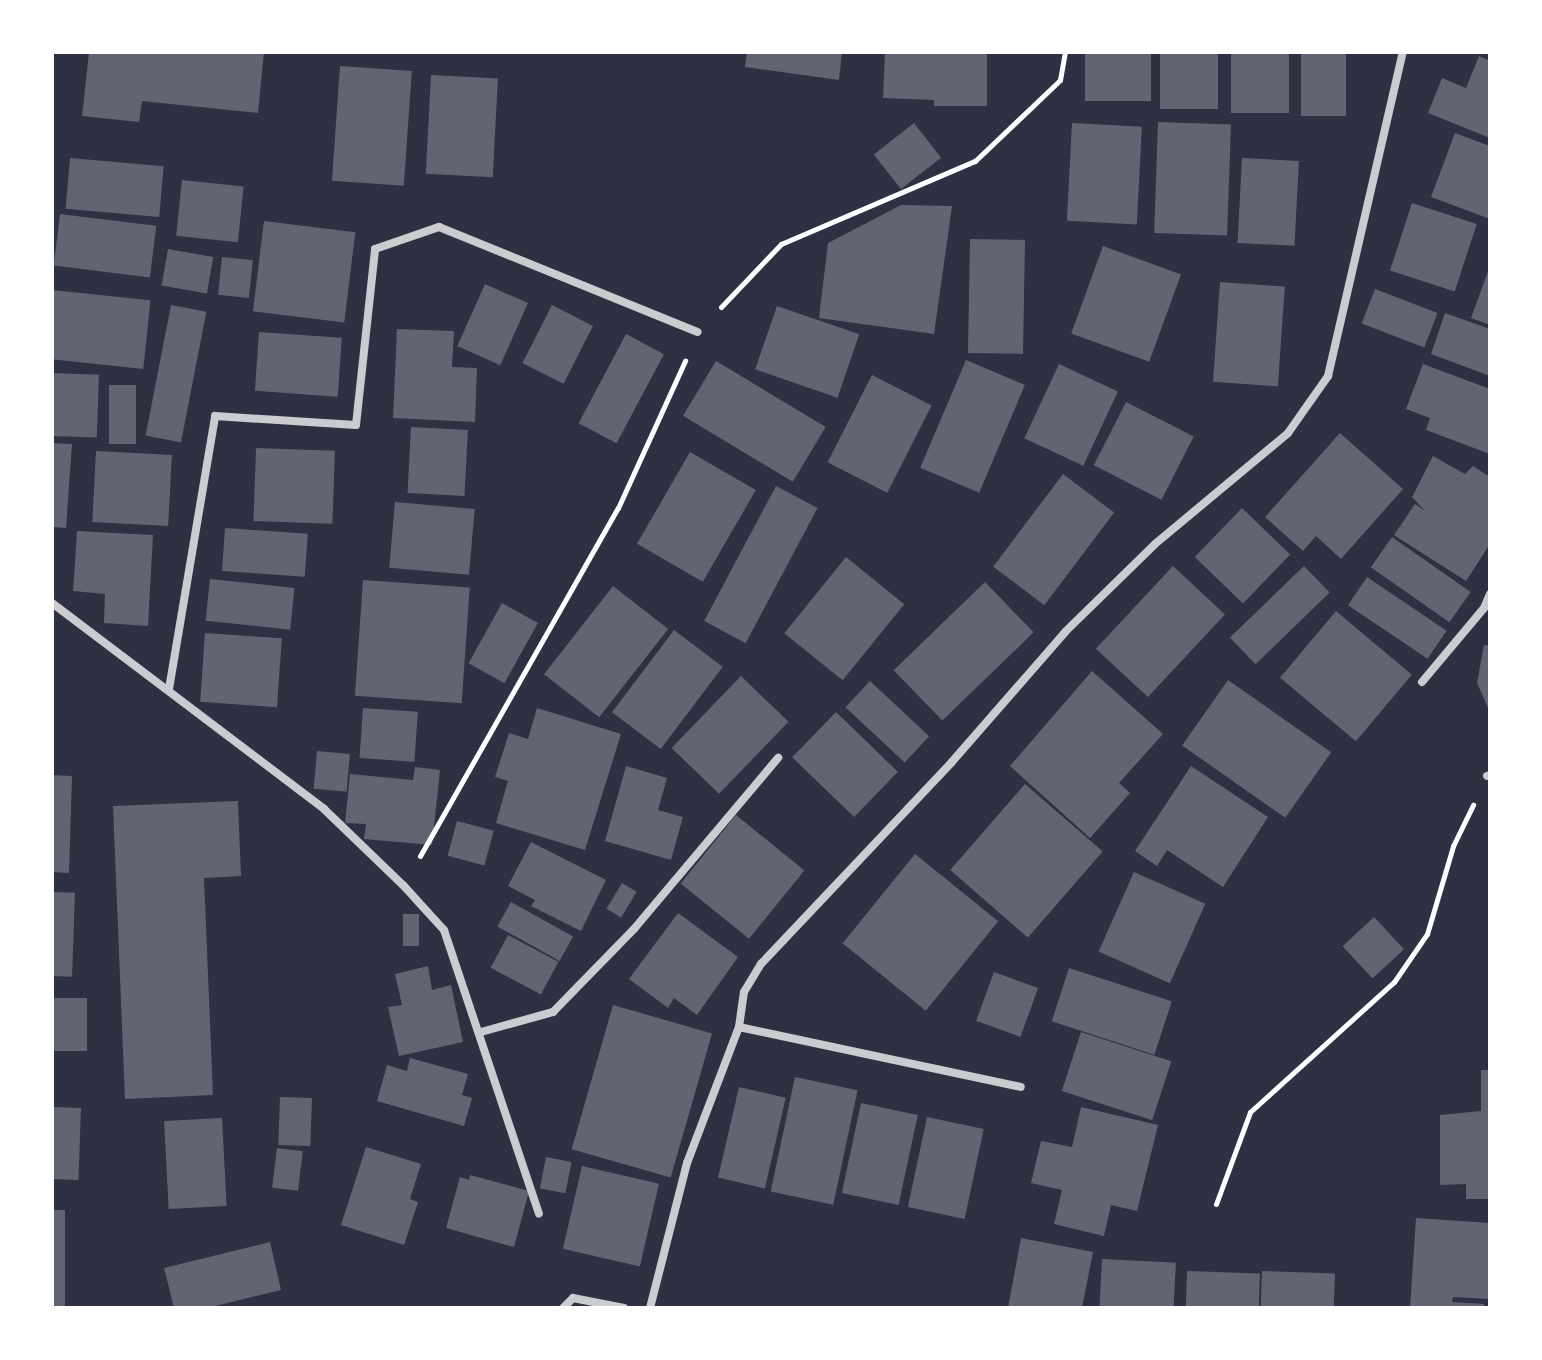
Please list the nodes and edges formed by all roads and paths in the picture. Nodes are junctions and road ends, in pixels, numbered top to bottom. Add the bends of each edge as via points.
1 (1065, 52) edge
2 (1403, 52) edge
3 (698, 332) junction
4 (1490, 594) edge
5 (52, 603) edge
6 (1422, 682) dead end
7 (169, 689) junction
8 (778, 758) dead end
9 (1489, 775) edge
10 (403, 885) junction
11 (739, 1027) junction
12 (481, 1032) junction
13 (1021, 1087) dead end
14 (1216, 1204) dead end
15 (539, 1214) dead end
16 (563, 1308) edge
17 (624, 1308) edge
18 (650, 1308) edge

1 - 3 path via 1060,80 975,161 781,244
2 - 11 street via 1328,376 1288,433 1155,544 1066,631 951,763 761,964 744,992
3 - 7 street via 439,227 375,249 356,425 215,416
3 - 10 path via 618,508
4 - 6 street
5 - 7 street
7 - 10 street via 324,809
8 - 12 street via 634,929 553,1012
9 - 14 path via 1453,846 1427,934 1394,982 1250,1112
10 - 12 street via 444,930
11 - 13 street
11 - 18 street via 687,1163
12 - 15 street
16 - 17 street via 573,1298

